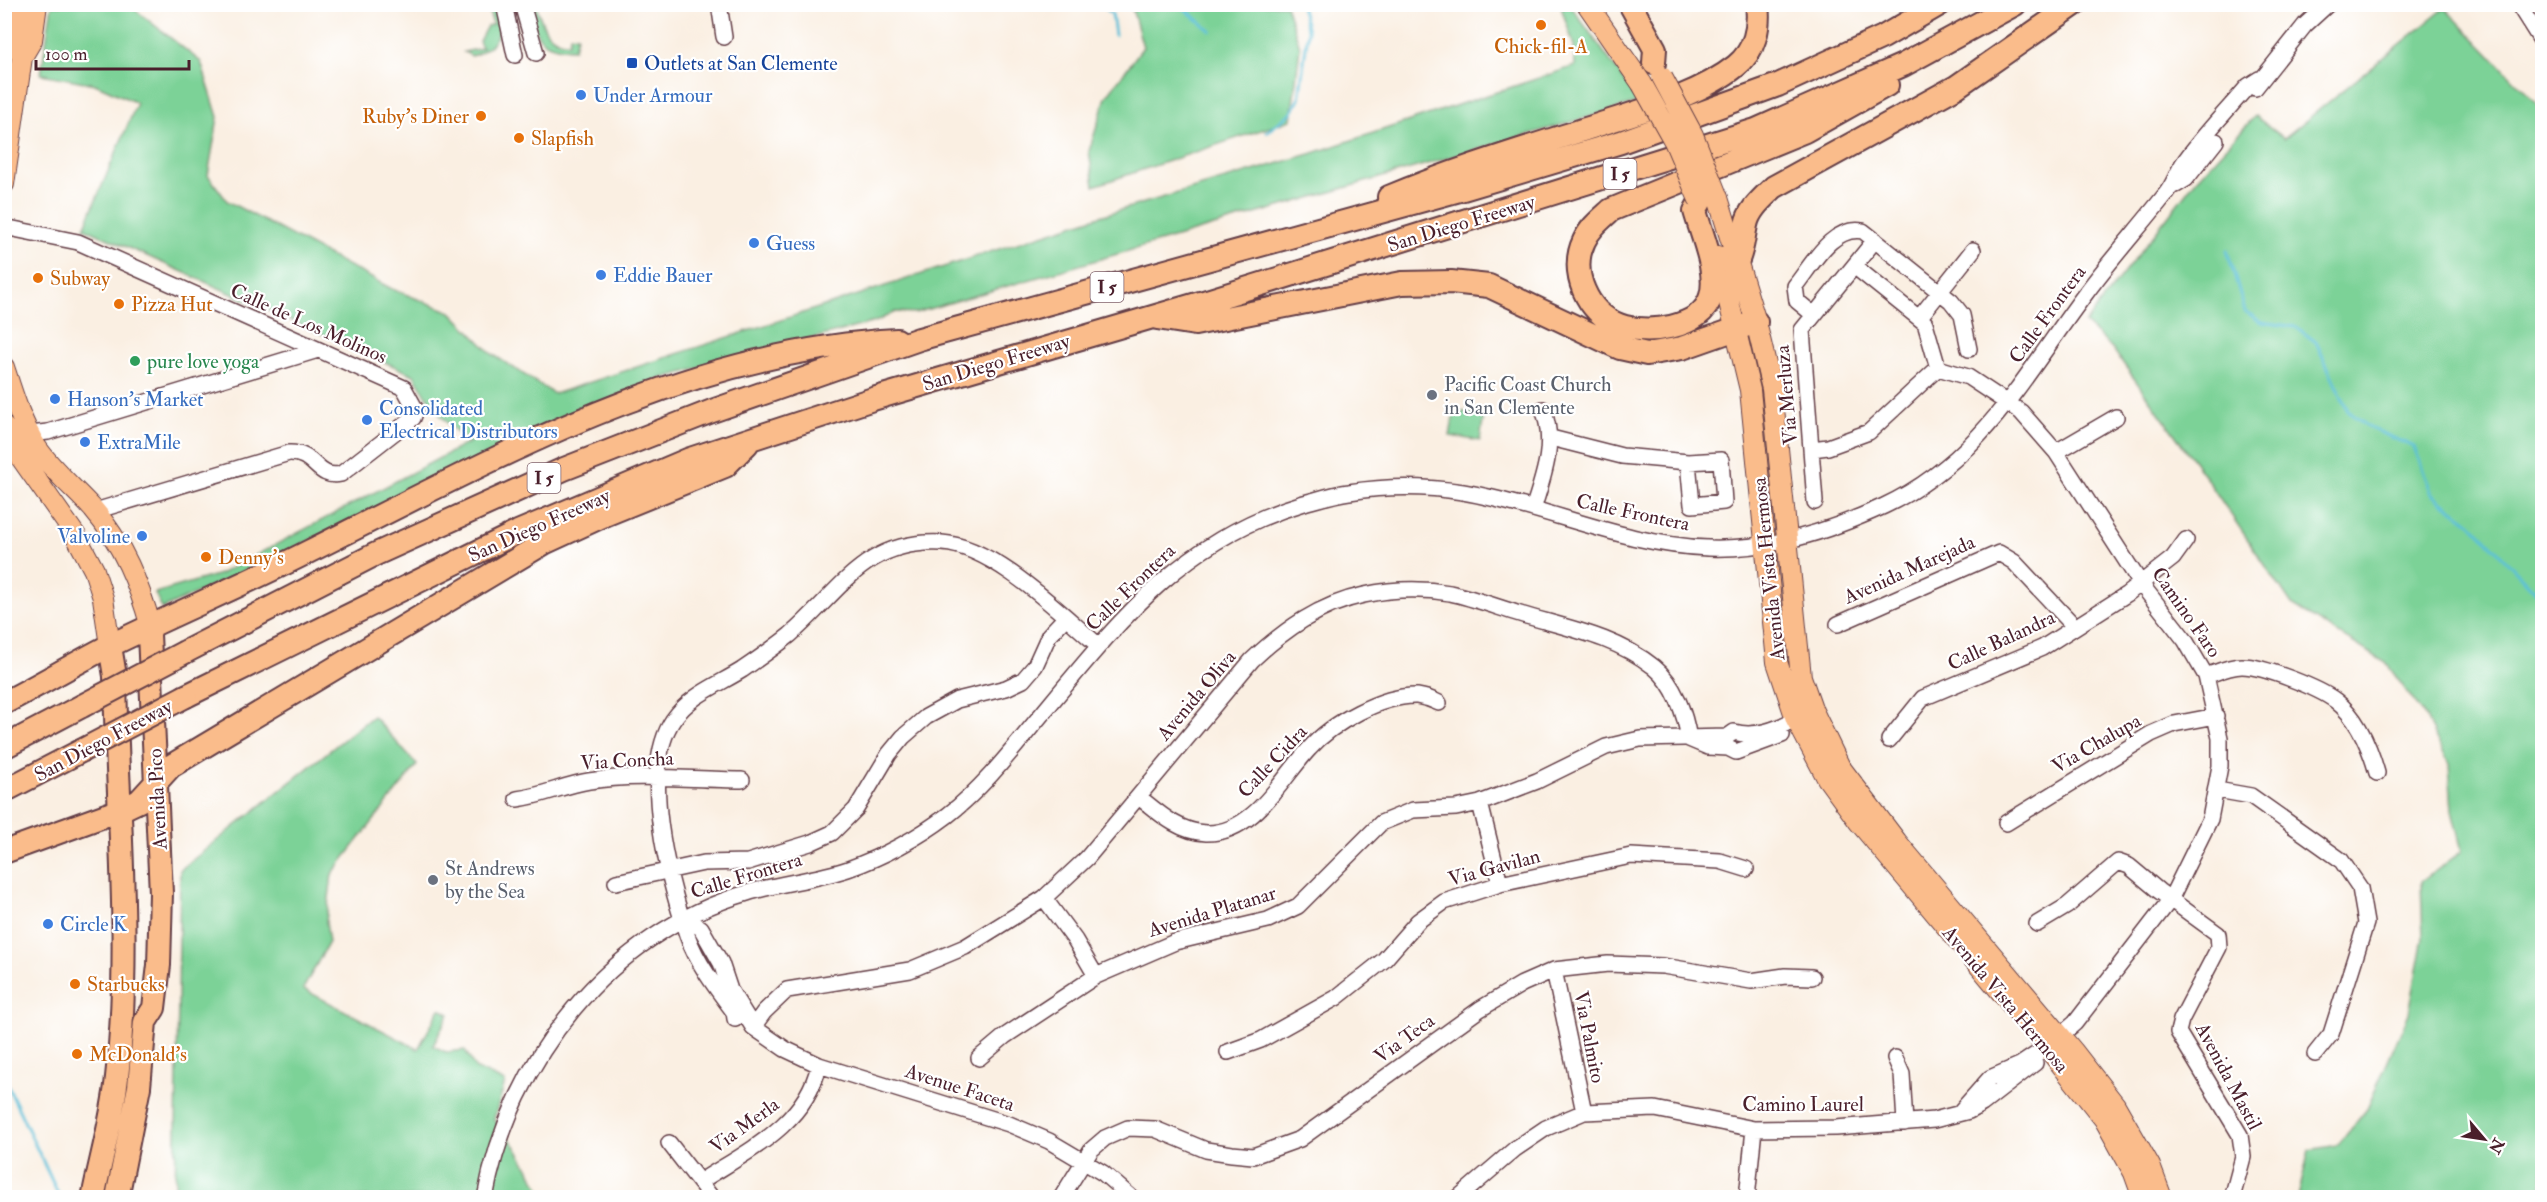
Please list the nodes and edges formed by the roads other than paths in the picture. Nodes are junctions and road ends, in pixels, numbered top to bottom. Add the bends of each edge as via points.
1 (19, 4) edge
2 (38, 4) edge
3 (504, 4) edge
4 (522, 4) edge
5 (719, 4) edge
6 (1587, 4) edge
7 (1618, 4) edge
8 (1630, 4) edge
9 (1757, 4) edge
10 (1940, 4) edge
11 (2015, 4) edge
12 (2075, 4) edge
13 (2328, 4) edge
14 (2518, 4) edge
15 (1989, 20) junction
16 (2540, 33) edge
17 (724, 38) dead end
18 (536, 53) dead end
19 (515, 55) dead end
20 (22, 57) junction
21 (1658, 70) junction
22 (4, 184) edge
23 (1709, 200) junction
24 (4, 226) edge
25 (1296, 236) junction
26 (1875, 240) junction
27 (1973, 250) dead end
28 (1737, 262) junction
29 (1854, 266) junction
30 (1939, 292) junction
31 (1815, 315) junction
32 (1149, 316) junction
33 (1919, 318) junction
34 (1746, 326) junction
35 (919, 339) junction
36 (1969, 349) dead end
37 (318, 350) junction
38 (4, 367) edge
39 (1938, 368) junction
40 (2008, 403) junction
41 (1543, 408) dead end
42 (2116, 417) dead end
43 (29, 434) junction
44 (6, 436) edge
45 (1551, 438) junction
46 (751, 441) junction
47 (1812, 449) junction
48 (2056, 452) junction
49 (1688, 462) junction
50 (1815, 502) dead end
51 (1533, 509) junction
52 (95, 512) junction
53 (2186, 540) dead end
54 (1789, 541) junction
55 (1764, 544) junction
56 (2141, 584) junction
57 (1065, 618) junction
58 (1838, 624) dead end
59 (152, 627) junction
60 (2075, 627) junction
61 (110, 646) junction
62 (1099, 646) junction
63 (2206, 676) junction
64 (4, 703) edge
65 (1439, 703) dead end
66 (2216, 716) junction
67 (1798, 723) junction
68 (1689, 739) junction
69 (1889, 740) dead end
70 (4, 747) edge
71 (2377, 773) dead end
72 (657, 777) junction
73 (742, 780) dead end
74 (154, 783) junction
75 (2217, 790) junction
76 (4, 791) edge
77 (1139, 797) junction
78 (517, 800) dead end
79 (1480, 803) junction
80 (120, 810) junction
81 (2006, 823) dead end
82 (4, 852) edge
83 (1746, 869) dead end
84 (669, 873) junction
85 (616, 882) dead end
86 (1500, 884) junction
87 (1044, 898) junction
88 (2170, 900) junction
89 (683, 917) junction
90 (2037, 924) dead end
91 (715, 953) junction
92 (122, 955) junction
93 (699, 957) junction
94 (1554, 970) junction
95 (1096, 976) junction
96 (1812, 977) dead end
97 (716, 982) junction
98 (145, 1022) junction
99 (753, 1027) junction
100 (122, 1029) junction
101 (2054, 1042) junction
102 (1228, 1052) dead end
103 (2315, 1054) dead end
104 (979, 1058) dead end
105 (1895, 1058) dead end
106 (819, 1065) junction
107 (139, 1087) junction
108 (1584, 1112) junction
109 (1905, 1123) junction
110 (1754, 1129) junction
111 (669, 1143) dead end
112 (1084, 1161) junction
113 (701, 1181) junction
114 (93, 1197) edge
115 (117, 1197) edge
116 (485, 1197) edge
117 (711, 1197) edge
118 (1061, 1197) edge
119 (1132, 1197) edge
120 (1458, 1197) edge
121 (1747, 1197) edge
122 (2143, 1197) edge
123 (2162, 1197) edge
124 (2232, 1197) edge

1 - 20 main road via 15,39
2 - 20 main road via 32,40
3 - 19 street
4 - 18 street
5 - 17 street
6 - 23 main road, Avenida Vista Hermosa, bridge via 1642,84
7 - 21 main road, Avenida Vista Hermosa
8 - 21 highway via 1655,49
9 - 25 highway via 1759,22 1752,47 1737,65 1709,83 1634,113 1404,190
10 - 25 highway, San Diego Freeway / I 5 via 1883,38 1778,85 1621,142
11 - 15 highway, San Diego Freeway / I 5
12 - 28 highway via 1956,87 1774,187 1752,210
13 - 40 street, Calle Frontera via 2248,86 2182,165 2171,188 2085,294
14 - 16 street
15 - 23 highway via 1837,115 1611,210 1590,229 1578,258 1585,294 1603,317 1618,325 1642,329 1688,321 1703,311 1712,294 1713,279 1695,211
15 - 32 highway, San Diego Freeway / I 5 via 1903,65 1756,130
20 - 22 main road
21 - 23 main road, Avenida Vista Hermosa, bridge via 1693,135
23 - 28 main road, Avenida Vista Hermosa
23 - 34 main road, Avenida Vista Hermosa via 1713,237
24 - 37 street, Calle de Los Molinos via 78,242
25 - 35 highway, San Diego Freeway / I 5
26 - 29 street, Via Merluza
26 - 30 street
26 - 31 street via 1863,231 1851,229 1833,238 1795,286 1797,301
27 - 30 street
28 - 34 main road, Avenida Vista Hermosa
29 - 31 street, Via Merluza
29 - 33 street
30 - 33 street
30 - 36 street via 1962,315
31 - 47 street, Via Merluza via 1802,330
32 - 34 highway via 1195,324 1402,283 1451,282 1489,286 1620,348 1647,354 1682,348
32 - 46 highway, San Diego Freeway / I 5 via 873,399
33 - 39 street via 1925,323
34 - 54 main road, Avenida Vista Hermosa via 1772,389
34 - 55 main road, Avenida Vista Hermosa
35 - 59 highway via 850,343 736,366 663,387 542,436
35 - 70 highway, San Diego Freeway / I 5, bridge via 712,411 564,469 375,554
37 - 43 street via 48,432
37 - 52 street, Calle de Los Molinos via 404,388 416,410 413,418 341,474 323,473 301,452 289,453
38 - 43 main road, Avenida Pico
39 - 40 street, Camino Faro via 1968,377
39 - 47 street via 1869,432
40 - 48 street, Camino Faro via 2028,418
40 - 54 street, Calle Frontera via 1958,458 1924,482 1890,503 1806,538
41 - 45 street
42 - 48 street
43 - 44 street
43 - 52 main road, Avenida Pico via 39,451
44 - 61 main road via 76,536 94,570 103,598
45 - 49 street via 1622,456
45 - 51 street
46 - 74 highway via 724,466 544,543 171,766
46 - 76 highway, San Diego Freeway / I 5, bridge via 690,459 518,532
47 - 50 street, Via Merluza
48 - 56 street, Camino Faro
49 - 49 street via 1721,460 1724,502 1692,505
51 - 55 street, Calle Frontera via 1610,532 1669,544 1710,548
51 - 62 street, Calle Frontera via 1469,493 1388,488 1343,492 1280,511 1217,540 1176,568
52 - 59 main road, Avenida Pico via 138,581
53 - 56 street, Calle Balandra via 2173,558
54 - 55 street, Calle Frontera
54 - 101 main road, Avenida Vista Hermosa via 1801,677 1840,767
55 - 67 main road, Avenida Vista Hermosa via 1777,662
56 - 60 street, Calle Balandra
56 - 63 street, Camino Faro via 2185,640
57 - 62 street
57 - 72 street via 983,555 953,545 922,544 880,553 863,564 790,635 684,706 660,748
57 - 84 street via 1049,635 1035,666 1023,680 957,700 926,717 903,737 856,809 832,833 748,862 704,863
58 - 60 street, Avenida Marejada via 1999,553 2014,562
59 - 61 highway
59 - 74 highway, Avenida Pico via 149,634
60 - 69 street, Calle Balandra via 2042,648 1923,698
61 - 64 highway
61 - 80 highway, Avenida Pico via 116,676
62 - 89 street, Calle Frontera via 1000,764 949,814 902,844 847,869 746,893
63 - 66 street, Camino Faro
63 - 71 street via 2240,666 2258,668 2337,702 2370,748
65 - 77 street, Calle Cidra via 1418,696 1387,700 1348,718 1310,747 1258,810 1235,826 1206,833 1174,825
66 - 75 street, Camino Faro via 2220,738
66 - 81 street, Via Chalupa via 2174,724 2151,734
67 - 68 street, Avenida Platanar via 1707,747
67 - 101 main road, Avenida Vista Hermosa via 1827,778 1859,822
68 - 77 street, Avenida Oliva via 1686,718 1671,688 1655,668 1622,647 1596,635 1451,593 1409,589 1364,595 1315,612 1282,632 1252,660
68 - 79 street, Avenida Platanar via 1640,738 1606,747 1537,781
72 - 73 street, Via Concha
72 - 78 street, Via Concha via 590,781
72 - 84 street
74 - 80 highway via 139,801
74 - 98 highway, Avenida Pico via 161,893 159,964 154,1008
75 - 88 street, Camino Faro via 2210,819
75 - 103 street via 2251,796 2341,860 2360,888 2366,923 2331,1034
77 - 87 street, Avenida Oliva via 1087,858
79 - 86 street
79 - 95 street, Avenida Platanar via 1413,810 1381,823 1298,906 1268,920 1175,942
80 - 82 highway
80 - 92 highway, Avenida Pico
83 - 86 street, Via Gavilan via 1720,861 1631,856
84 - 85 street
84 - 89 street
86 - 102 street, Via Gavilan via 1444,903 1418,921 1384,960 1336,998 1261,1040
87 - 95 street via 1076,940
87 - 99 street, Avenida Oliva via 965,947 910,970 788,990
88 - 90 street via 2129,866 2118,862 2067,906
88 - 101 street, Camino Faro via 2075,1023
88 - 124 street, Avenida Mastil via 2214,930 2220,940 2178,1032 2240,1135 2243,1157
89 - 91 street via 701,928
89 - 93 street
89 - 116 street, Calle Frontera via 580,999 556,1030 516,1096 492,1159
91 - 93 street
91 - 97 street
92 - 98 highway via 133,967 134,1005
92 - 100 highway, Avenida Pico
93 - 97 street
94 - 96 street, Via Teca via 1608,964 1663,966 1751,981
94 - 108 street, Via Palmito
94 - 112 street, Via Teca via 1521,984 1480,1009 1300,1138 1253,1156 1232,1155 1206,1150 1155,1129 1128,1128 1105,1138
95 - 104 street, Avenida Platanar via 1005,1036
97 - 99 street via 730,990
97 - 99 street via 735,1019
98 - 107 highway, Avenida Pico
99 - 106 street, Avenue Faceta via 785,1049
100 - 107 highway via 131,1037 129,1067
100 - 114 highway, Avenida Pico via 114,1099
101 - 109 street, Camino Laurel via 2034,1064 1960,1112
101 - 122 main road, Avenida Vista Hermosa via 2104,1119
101 - 123 main road, Avenida Vista Hermosa via 2115,1105 2150,1166
105 - 109 street via 1902,1074
106 - 112 street, Avenue Faceta via 1009,1124
106 - 113 street, Via Merla via 817,1077 794,1116
107 - 115 highway, Avenida Pico
108 - 110 street, Camino Laurel via 1655,1108
108 - 120 street, Camino Laurel via 1546,1128
109 - 110 street, Camino Laurel
110 - 121 street
111 - 113 street
112 - 118 street, Via Teca
112 - 119 street, Avenue Faceta
113 - 117 street

